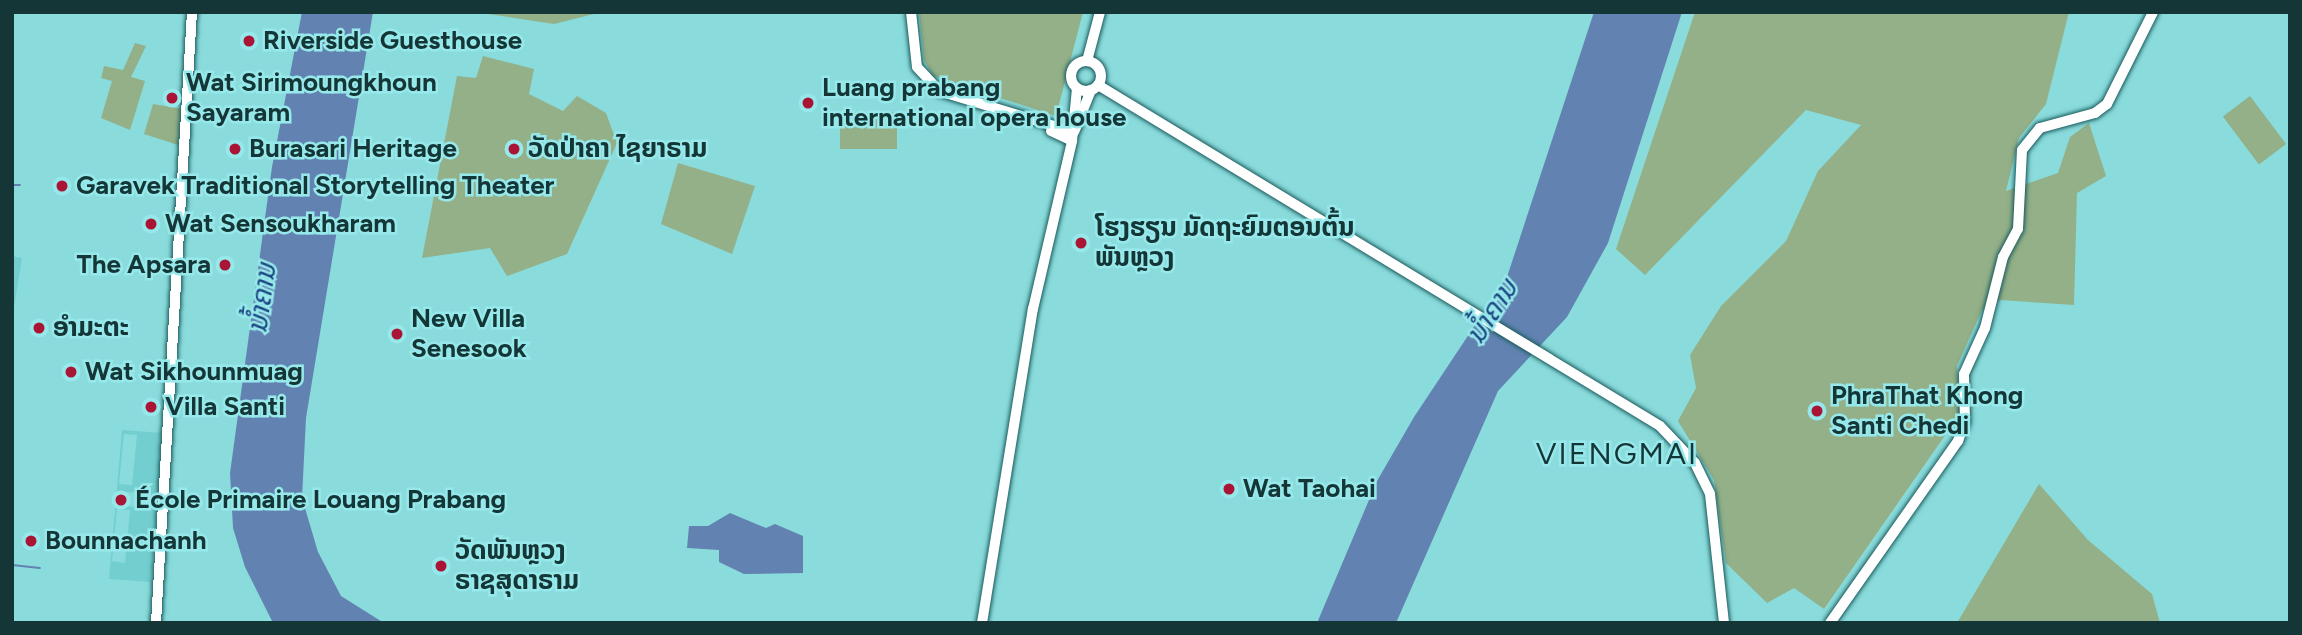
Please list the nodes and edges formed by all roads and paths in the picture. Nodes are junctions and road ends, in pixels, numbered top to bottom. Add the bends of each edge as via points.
1 (192, 12) edge
2 (911, 12) edge
3 (1100, 12) edge
4 (2153, 12) edge
5 (1087, 61) junction
6 (1094, 87) junction
7 (1077, 88) junction
8 (1073, 136) junction
9 (157, 619) edge
10 (982, 623) edge
11 (1724, 623) edge
12 (1830, 623) edge

1 - 9 main road
2 - 8 main road via 917,66 929,82 950,96
3 - 5 street
4 - 12 street via 2107,104 2095,113 2040,128 2022,150 2018,229 2003,257 1985,328 1964,374 1965,422 1958,441
5 - 6 main road via 1099,69
5 - 7 main road via 1072,72
6 - 7 main road
6 - 8 main road
6 - 11 main road via 1660,426 1704,477 1710,494
7 - 8 main road
8 - 10 street via 1033,309

